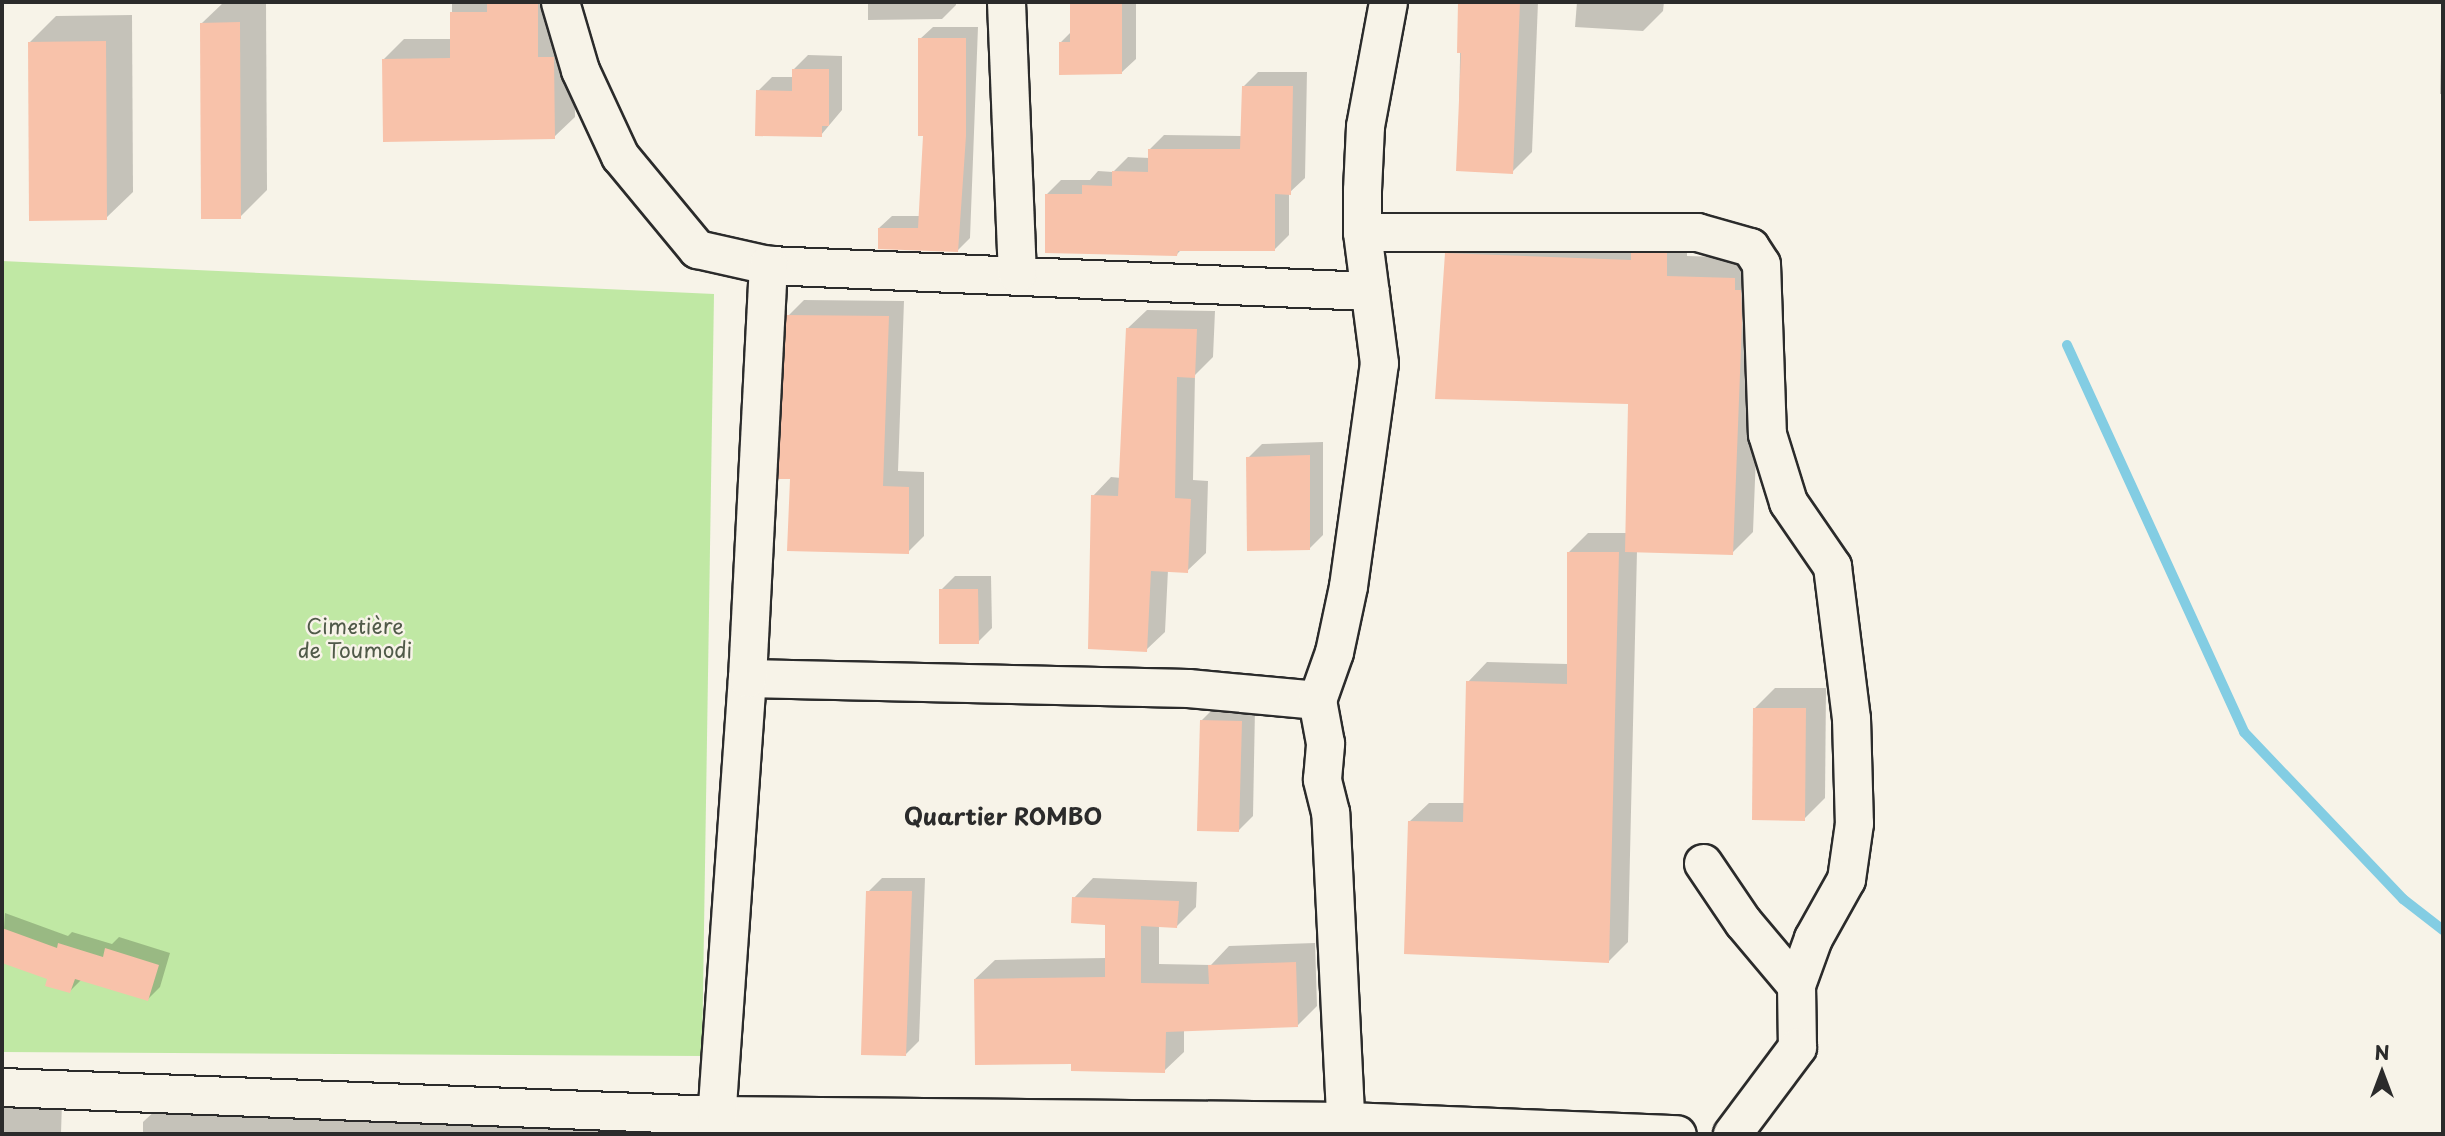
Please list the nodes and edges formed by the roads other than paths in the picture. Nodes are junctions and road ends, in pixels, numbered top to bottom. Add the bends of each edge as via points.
1 (560, 2) edge
2 (1006, 2) edge
3 (1388, 2) edge
4 (1362, 232) junction
5 (768, 265) junction
6 (1017, 273) junction
7 (1369, 291) junction
8 (747, 678) junction
9 (1317, 700) junction
10 (1703, 863) dead end
11 (1796, 985) junction
12 (2, 1087) edge
13 (715, 1125) edge
14 (1346, 1127) edge
15 (1677, 1134) edge
16 (1732, 1134) edge

1 - 5 street via 580,70 620,156 697,249
2 - 6 street
3 - 4 street via 1365,126
4 - 7 street
4 - 11 street via 1697,232 1750,247 1761,264 1767,434 1788,502 1832,566 1851,718 1852,852 1846,879 1813,938
5 - 6 street
5 - 8 street
6 - 7 street
7 - 9 street via 1379,363 1348,586 1334,652
8 - 9 street via 1188,688
8 - 13 street
9 - 14 street via 1325,743 1322,779 1330,812
10 - 11 street via 1743,922
11 - 16 street via 1797,1047
12 - 13 street
13 - 14 street
14 - 15 street

